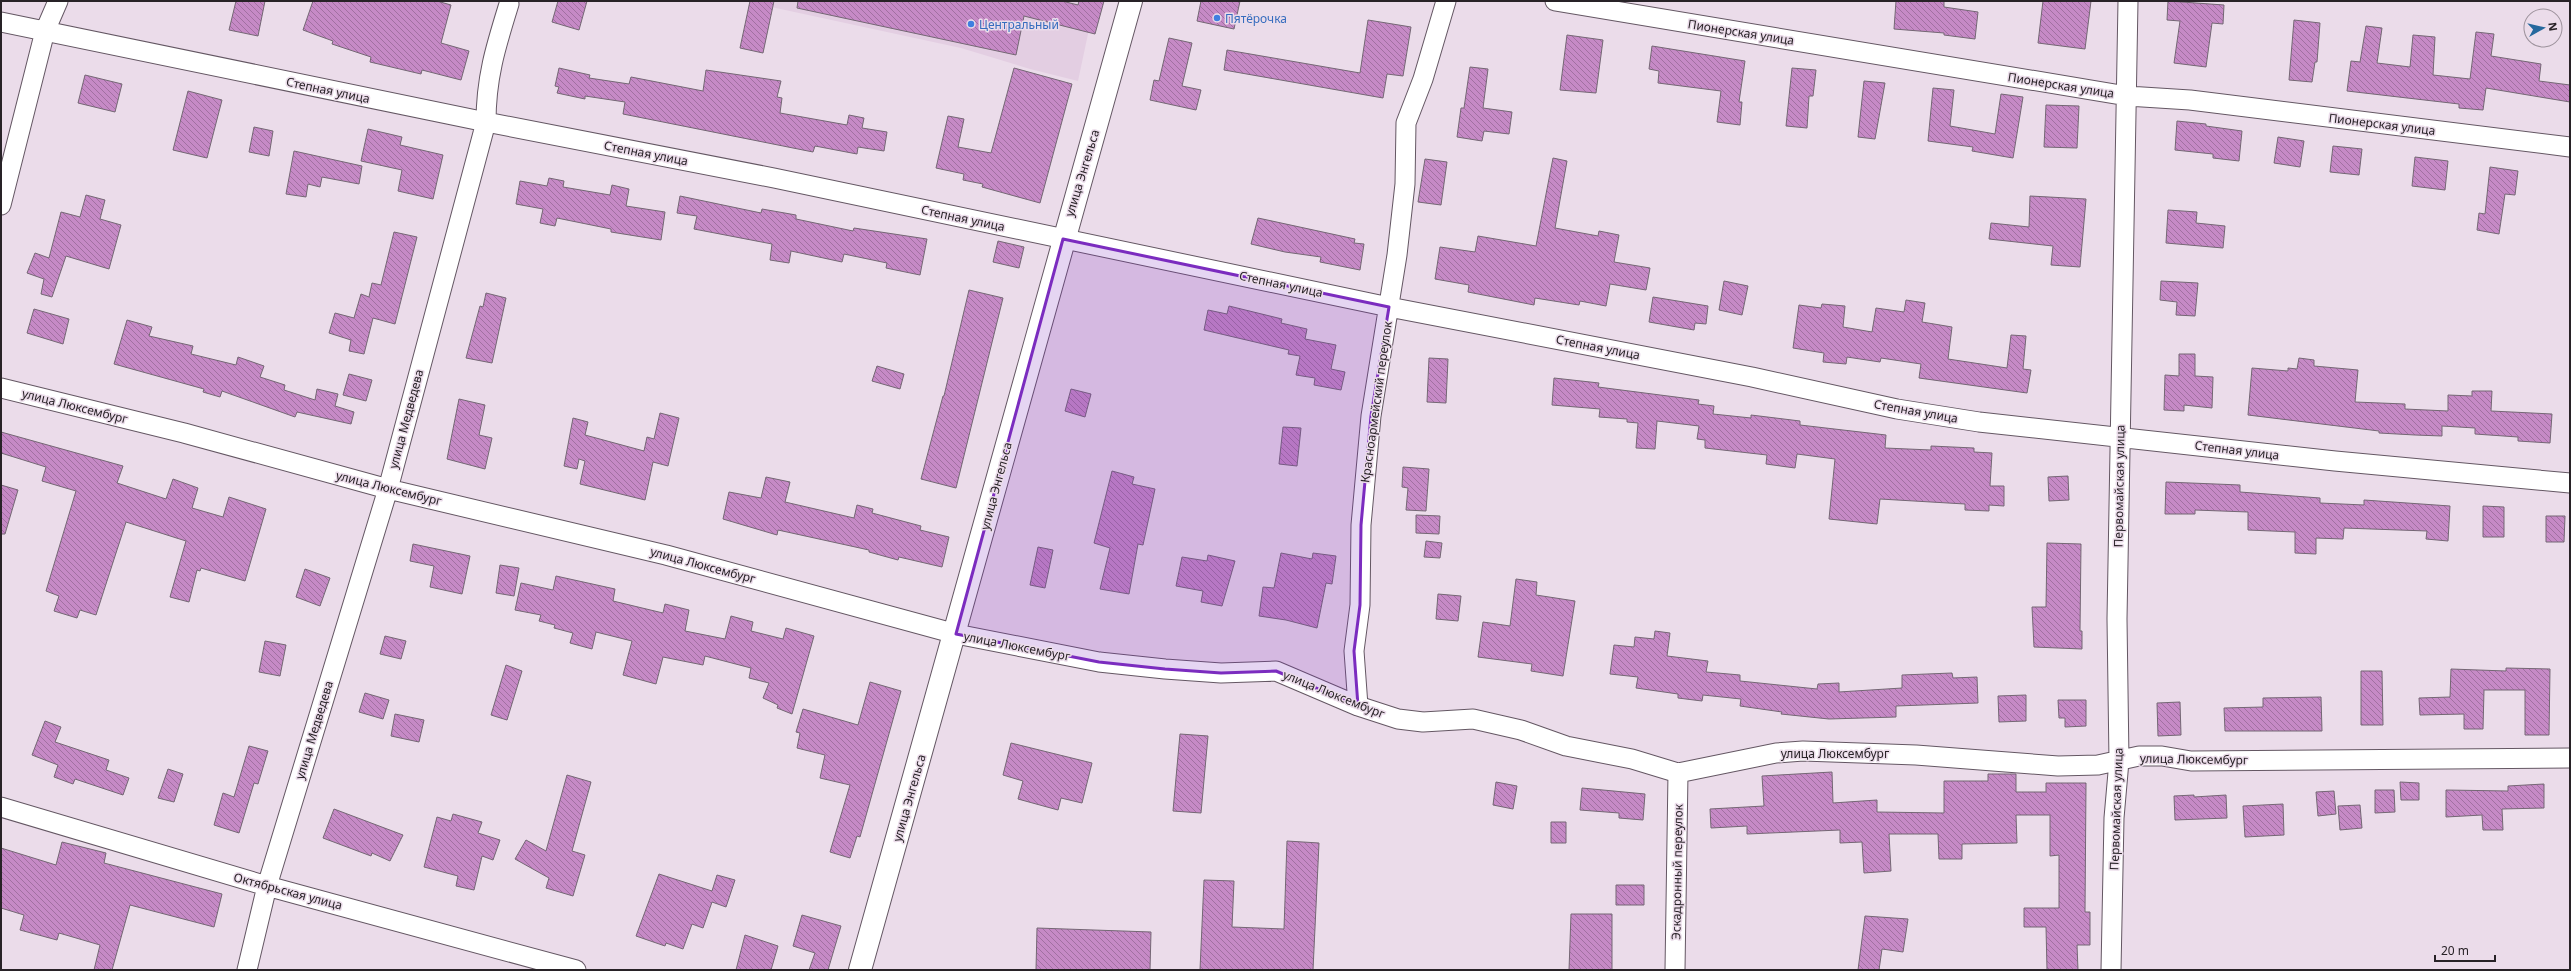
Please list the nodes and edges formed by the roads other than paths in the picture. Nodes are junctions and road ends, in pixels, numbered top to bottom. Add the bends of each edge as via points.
1 (58, 1) edge
2 (1131, 1) edge
3 (1446, 1) edge
4 (1555, 1) edge
5 (2128, 1) edge
6 (509, 4) dead end
7 (1, 22) edge
8 (45, 31) junction
9 (2127, 96) junction
10 (486, 122) junction
11 (2570, 147) edge
12 (1, 205) edge
13 (1063, 239) junction
14 (1389, 307) junction
15 (1, 388) edge
16 (2120, 437) junction
17 (2570, 483) edge
18 (388, 489) junction
19 (956, 634) junction
20 (1358, 706) junction
21 (2570, 758) edge
22 (2119, 761) junction
23 (1678, 773) junction
24 (1, 807) edge
25 (267, 886) junction
26 (247, 970) edge
27 (576, 970) edge
28 (860, 970) edge
29 (1675, 970) edge
30 (2112, 970) edge

1 - 8 street
2 - 13 street, улица Энгельса
3 - 14 street, Красноармейский переулок via 1424,79 1406,123 1405,184
4 - 9 street, Пионерская улица
5 - 9 street, Первомайская улица
6 - 10 street, улица Медведева via 491,60 486,92
7 - 8 street, Степная улица
8 - 10 street, Степная улица
8 - 12 street
9 - 11 street, Пионерская улица via 2190,100
9 - 16 street, Первомайская улица
10 - 13 street, Степная улица via 774,178
10 - 18 street, улица Медведева
13 - 14 street, Степная улица
13 - 19 street, улица Энгельса
14 - 16 street, Степная улица via 1752,377 1897,409 1979,422
14 - 20 street, Красноармейский переулок via 1371,416 1361,525 1360,605 1354,651
15 - 18 street, улица Люксембург via 184,433
16 - 17 street, Степная улица via 2335,461
16 - 22 street, Первомайская улица via 2117,619
18 - 19 street, улица Люксембург via 666,555
18 - 25 street, улица Медведева
19 - 20 street, улица Люксембург via 1106,662 1221,673 1276,671
19 - 28 street, улица Энгельса
20 - 23 street, улица Люксембург via 1398,719 1423,722 1472,719 1521,730 1566,746 1632,759
21 - 22 street, улица Люксембург via 2191,760 2139,756
22 - 23 street, улица Люксембург via 2098,765 2058,766 1916,755 1803,751 1776,753
22 - 30 street, Первомайская улица via 2114,818
23 - 29 street, Эскадронный переулок
24 - 25 street, Октябрьская улица
25 - 26 street, улица Медведева
25 - 27 street, Октябрьская улица

